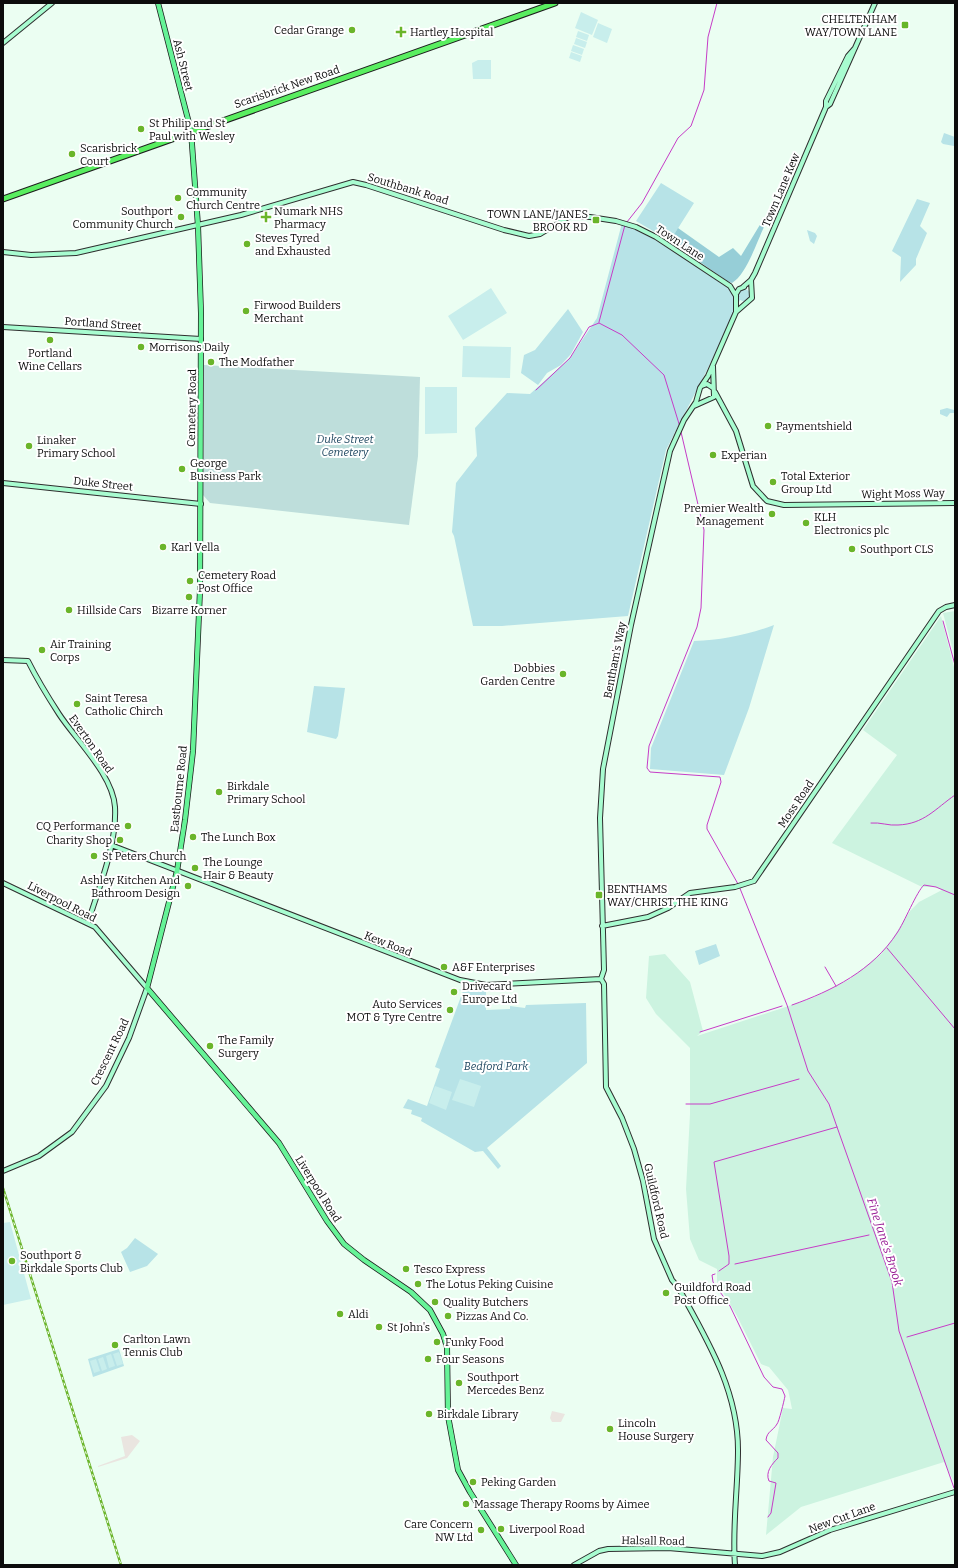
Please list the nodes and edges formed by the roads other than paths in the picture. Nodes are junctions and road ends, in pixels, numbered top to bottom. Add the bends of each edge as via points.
1 (52, 3) edge
2 (158, 3) edge
3 (555, 3) edge
4 (875, 3) edge
5 (543, 5) edge
6 (3, 43) edge
7 (191, 131) junction
8 (3, 198) edge
9 (616, 221) joint
10 (198, 226) junction
11 (3, 252) edge
12 (751, 280) junction
13 (730, 286) junction
14 (742, 287) junction
15 (751, 291) junction
16 (736, 297) junction
17 (747, 303) junction
18 (736, 312) junction
19 (3, 327) edge
20 (201, 339) junction
21 (714, 360) junction
22 (702, 386) junction
23 (714, 390) junction
24 (699, 394) junction
25 (708, 400) junction
26 (694, 406) junction
27 (724, 406) junction
28 (3, 483) edge
29 (955, 503) edge
30 (200, 504) junction
31 (955, 605) edge
32 (3, 660) edge
33 (196, 684) joint
34 (111, 845) junction
35 (177, 871) junction
36 (3, 883) edge
37 (88, 922) junction
38 (602, 926) junction
39 (601, 979) junction
40 (147, 988) junction
41 (3, 1171) edge
42 (955, 1492) edge
43 (734, 1554) junction
44 (516, 1565) edge
45 (574, 1565) edge
46 (735, 1565) edge

1 - 6 street
2 - 7 main road, Ash Street
3 - 5 highway, Scarisbrick New Road
4 - 12 street, Town Lane Kew via 830,104 826,107
5 - 7 highway, Scarisbrick New Road
7 - 8 highway, Scarisbrick New Road
7 - 10 main road, Cemetery Road
9 - 10 street, Southbank Road via 570,216 540,234 529,236 353,182
9 - 13 street, Town Lane via 656,237
10 - 11 street, Southbank Road via 76,253 31,255
10 - 20 main road, Cemetery Road
12 - 14 street, Town Lane Kew
12 - 15 street, Town Lane Kew
13 - 14 street, Town Lane
13 - 16 street, Town Lane
14 - 15 street
14 - 16 street via 737,291
15 - 17 street via 752,298
16 - 17 street via 740,302
16 - 18 street
17 - 18 street
18 - 21 street
19 - 20 street, Portland Street
20 - 30 main road, Cemetery Road
21 - 22 street
21 - 23 street
22 - 23 street via 707,384
22 - 24 street
23 - 25 street
23 - 27 street, Wight Moss Way
24 - 25 street
24 - 26 street, Bentham's Way
25 - 26 street
25 - 27 street
26 - 38 street, Bentham's Way via 682,425 668,458 631,625 603,769 600,818
27 - 29 street, Wight Moss Way via 736,431 753,486 767,502 784,505
28 - 30 street, Duke Street
30 - 33 main road, Cemetery Road
31 - 38 street, Moss Road via 942,608 754,881 742,886 690,893 668,908 648,917
32 - 34 street, Everton Road via 28,661 59,715 99,768 115,806
33 - 35 main road, Eastbourne Road via 185,820
34 - 35 street, Kew Road
34 - 37 street, Everton Road
35 - 39 street, Kew Road via 460,980 486,984
35 - 40 main road, Eastbourne Road
36 - 37 street, Liverpool Road
37 - 40 street, Liverpool Road
38 - 39 street, Guildford Road via 604,970
39 - 43 street, Guildford Road via 604,984 606,1087 634,1149 656,1245 672,1280 717,1361 733,1405 738,1449
40 - 41 street, Crescent Road via 129,1038 106,1086 72,1132 39,1156
40 - 44 main road, Liverpool Road via 279,1143 344,1244 411,1292 430,1310 447,1347 448,1416 458,1470
42 - 43 street, New Cut Lane via 830,1530 780,1552 762,1556
43 - 45 street, Halsall Road via 668,1548 608,1549 599,1551
43 - 46 street, Guildford Road

